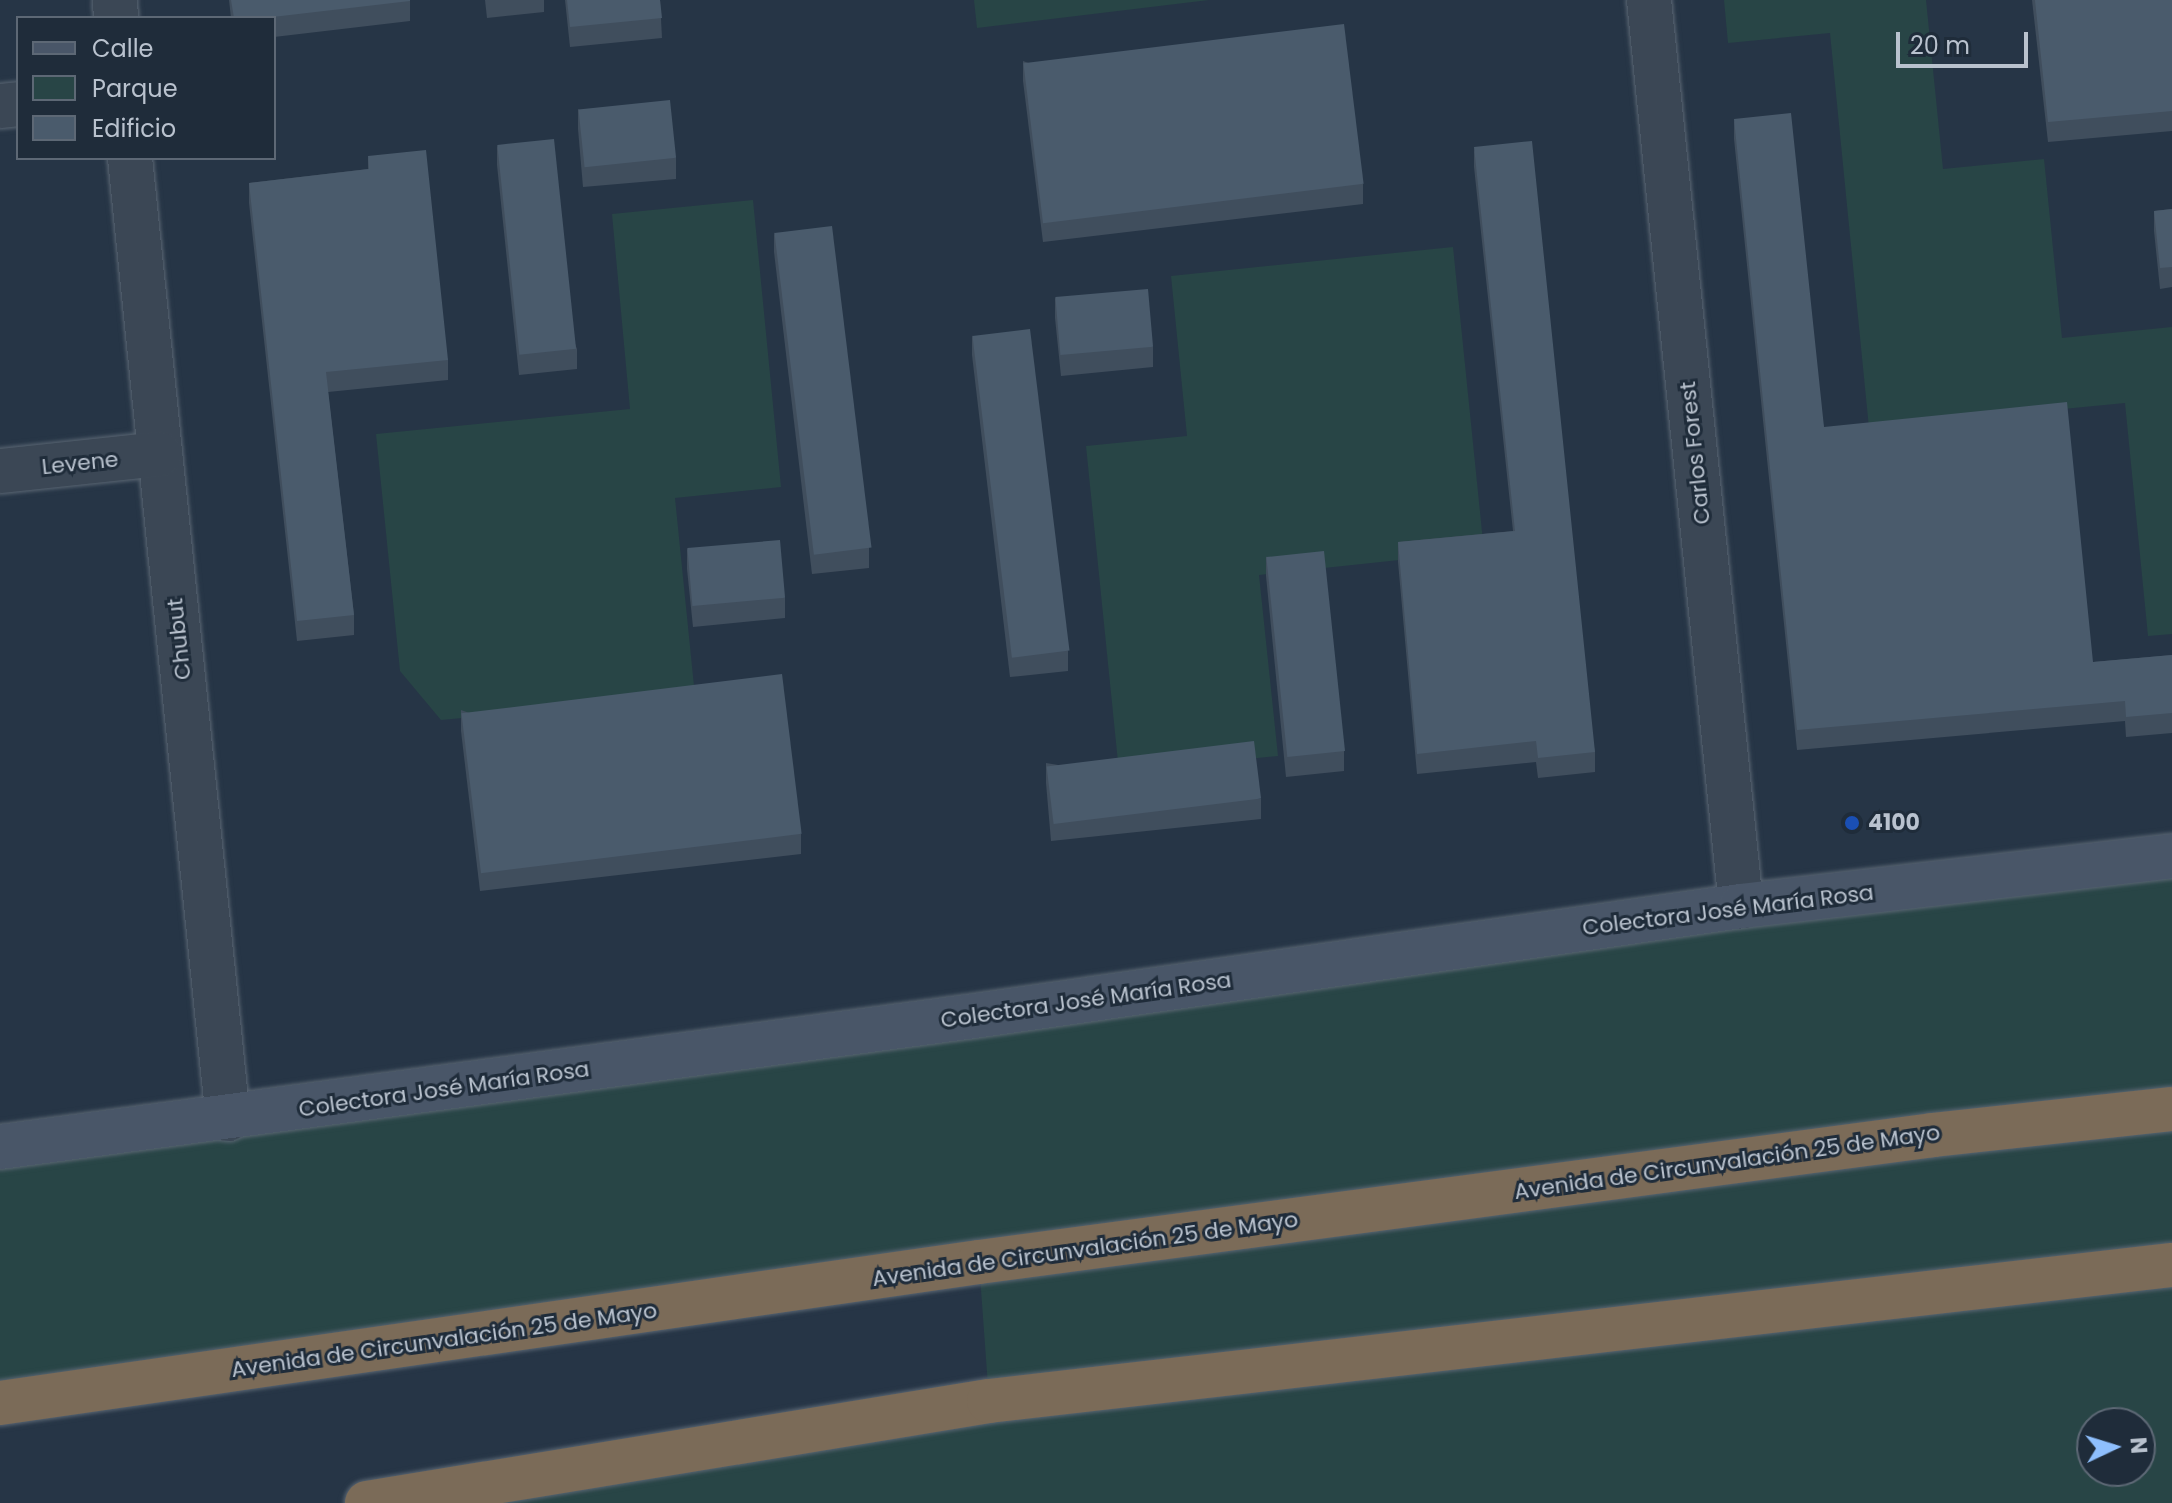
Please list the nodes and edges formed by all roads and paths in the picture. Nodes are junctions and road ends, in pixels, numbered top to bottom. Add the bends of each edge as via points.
1 (1649, 0) edge
2 (130, 160) edge
3 (160, 454) junction
4 (0, 471) edge
5 (2172, 856) edge
6 (1741, 906) junction
7 (2172, 1082) edge
8 (2172, 1109) edge
9 (228, 1119) junction
10 (1933, 1135) junction
11 (0, 1147) edge
12 (2171, 1265) edge
13 (0, 1403) edge
14 (367, 1503) edge

1 - 6 street, Carlos Forest
2 - 3 street, Chubut
3 - 4 street, Levene
3 - 9 street, Chubut
5 - 6 main road, Colectora José María Rosa
6 - 9 main road, Colectora José María Rosa
7 - 10 highway
8 - 10 highway, Avenida de Circunvalación 25 de Mayo
9 - 11 main road, Colectora José María Rosa
10 - 13 highway, Avenida de Circunvalación 25 de Mayo via 979,1262
12 - 14 highway via 989,1401

